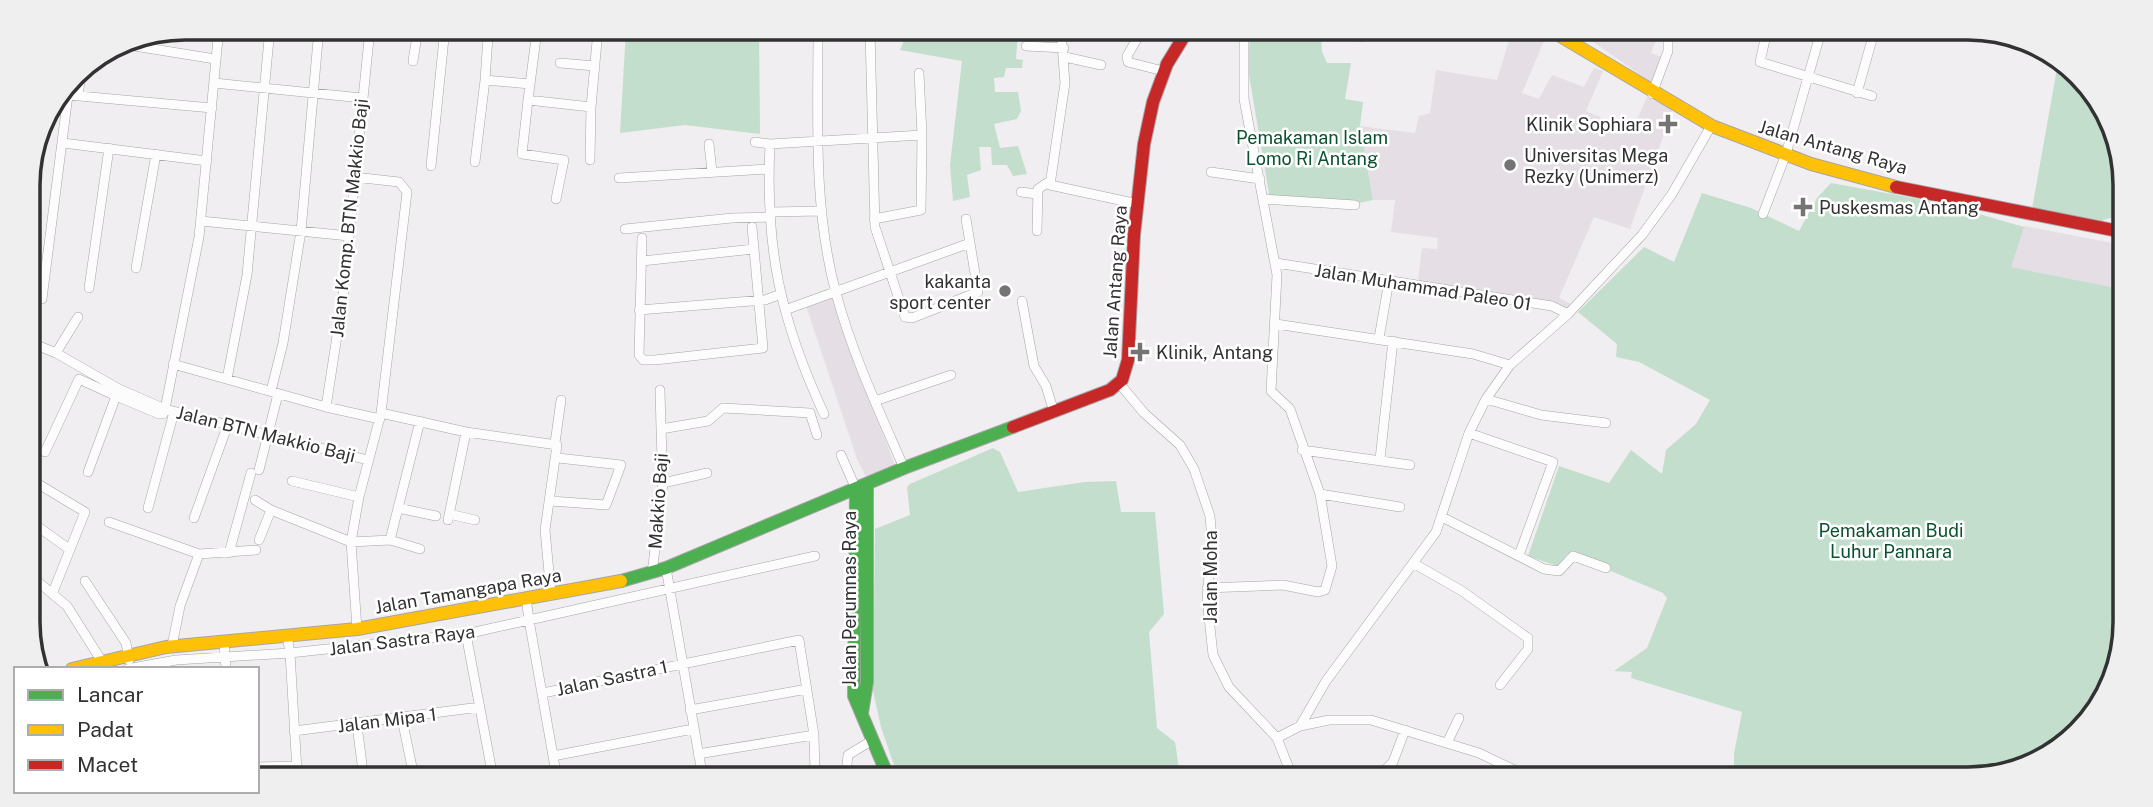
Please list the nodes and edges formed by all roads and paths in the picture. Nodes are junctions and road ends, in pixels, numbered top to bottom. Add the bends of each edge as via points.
1 (1136, 40) edge
2 (1181, 40) edge
3 (1244, 40) edge
4 (1567, 40) edge
5 (1668, 40) edge
6 (1765, 40) edge
7 (1819, 40) edge
8 (1872, 40) edge
9 (217, 41) edge
10 (269, 41) edge
11 (318, 41) edge
12 (369, 41) edge
13 (416, 41) edge
14 (444, 41) edge
15 (488, 41) edge
16 (536, 41) edge
17 (597, 41) edge
18 (818, 41) edge
19 (870, 41) edge
20 (1063, 41) edge
21 (1026, 46) dead end
22 (142, 47) edge
23 (1065, 52) junction
24 (215, 59) junction
25 (413, 61) dead end
26 (560, 63) dead end
27 (1101, 65) dead end
28 (595, 66) junction
29 (1163, 71) junction
30 (919, 73) dead end
31 (1808, 79) junction
32 (485, 80) junction
33 (214, 83) junction
34 (530, 84) junction
35 (263, 89) junction
36 (313, 93) junction
37 (1857, 93) junction
38 (1652, 94) junction
39 (72, 95) edge
40 (1872, 96) dead end
41 (362, 99) junction
42 (68, 100) edge
43 (528, 100) junction
44 (591, 107) junction
45 (212, 108) junction
46 (1711, 126) junction
47 (922, 135) junction
48 (871, 138) junction
49 (819, 140) junction
50 (63, 143) junction
51 (709, 144) dead end
52 (108, 148) junction
53 (156, 154) junction
54 (1786, 154) junction
55 (208, 160) junction
56 (590, 160) dead end
57 (475, 162) dead end
58 (431, 166) dead end
59 (763, 169) junction
60 (712, 172) junction
61 (1211, 173) dead end
62 (354, 177) junction
63 (619, 178) dead end
64 (1260, 179) junction
65 (1050, 181) junction
66 (1021, 192) dead end
67 (1037, 194) junction
68 (1264, 199) junction
69 (556, 200) dead end
70 (1138, 204) junction
71 (1355, 205) dead end
72 (822, 211) junction
73 (1763, 214) dead end
74 (767, 216) junction
75 (874, 219) junction
76 (966, 219) dead end
77 (201, 221) junction
78 (250, 225) junction
79 (752, 227) dead end
80 (625, 229) dead end
81 (1037, 230) dead end
82 (2113, 230) edge
83 (301, 232) junction
84 (349, 236) junction
85 (642, 238) dead end
86 (970, 243) junction
87 (754, 249) junction
88 (642, 261) junction
89 (1276, 263) junction
90 (136, 268) dead end
91 (888, 272) junction
92 (1389, 281) junction
93 (89, 288) dead end
94 (836, 292) junction
95 (778, 295) junction
96 (41, 299) dead end
97 (762, 300) junction
98 (1022, 301) dead end
99 (639, 310) junction
100 (785, 310) junction
101 (1568, 314) junction
102 (78, 317) dead end
103 (1276, 324) junction
104 (1379, 338) junction
105 (1393, 341) junction
106 (41, 347) edge
107 (56, 353) junction
108 (173, 364) junction
109 (1510, 365) junction
110 (951, 375) dead end
111 (227, 379) junction
112 (1119, 383) junction
113 (660, 390) dead end
114 (274, 392) junction
115 (116, 396) junction
116 (1486, 399) junction
117 (561, 400) dead end
118 (875, 401) junction
119 (326, 407) junction
120 (170, 410) junction
121 (1054, 412) junction
122 (824, 414) dead end
123 (380, 416) junction
124 (420, 421) junction
125 (1606, 423) dead end
126 (228, 424) junction
127 (661, 429) junction
128 (466, 432) junction
129 (1469, 433) junction
130 (268, 435) junction
131 (817, 435) dead end
132 (555, 443) junction
133 (1302, 450) junction
134 (45, 452) dead end
135 (841, 455) dead end
136 (558, 458) junction
137 (1380, 459) junction
138 (368, 460) junction
139 (1410, 465) dead end
140 (904, 468) junction
141 (88, 472) dead end
142 (707, 473) dead end
143 (292, 481) dead end
144 (663, 483) junction
145 (40, 485) edge
146 (862, 486) junction
147 (1320, 494) junction
148 (359, 497) junction
149 (255, 500) dead end
150 (551, 501) junction
151 (1400, 507) dead end
152 (398, 508) junction
153 (148, 509) dead end
154 (271, 510) junction
155 (436, 516) dead end
156 (1442, 517) junction
157 (194, 518) dead end
158 (475, 520) dead end
159 (109, 522) dead end
160 (40, 529) edge
161 (259, 540) dead end
162 (390, 540) junction
163 (351, 542) junction
164 (69, 549) junction
165 (420, 549) dead end
166 (256, 550) dead end
167 (229, 553) junction
168 (199, 554) junction
169 (1519, 555) junction
170 (816, 556) dead end
171 (1413, 563) junction
172 (666, 568) junction
173 (1606, 568) dead end
174 (652, 573) junction
175 (85, 581) dead end
176 (40, 583) edge
177 (1207, 588) junction
178 (670, 589) junction
179 (53, 592) junction
180 (551, 594) junction
181 (526, 598) junction
182 (493, 604) junction
183 (529, 620) junction
184 (497, 627) junction
185 (357, 628) junction
186 (466, 634) junction
187 (287, 636) junction
188 (224, 642) junction
189 (172, 646) junction
190 (290, 653) junction
191 (225, 657) junction
192 (682, 663) junction
193 (176, 664) edge
194 (129, 665) edge
195 (85, 666) edge
196 (226, 667) edge
197 (1500, 685) dead end
198 (807, 690) junction
199 (543, 693) junction
200 (480, 708) junction
201 (691, 710) junction
202 (1459, 718) dead end
203 (402, 719) junction
204 (357, 725) junction
205 (1300, 726) junction
206 (693, 729) junction
207 (1405, 730) junction
208 (294, 731) junction
209 (814, 735) junction
210 (1277, 738) junction
211 (871, 741) junction
212 (1447, 743) junction
213 (698, 754) junction
214 (553, 756) junction
215 (1288, 766) edge
216 (1389, 766) edge
217 (1510, 766) edge
218 (297, 767) edge
219 (362, 767) edge
220 (412, 767) edge
221 (491, 767) edge
222 (555, 767) edge
223 (701, 767) edge
224 (815, 767) edge
225 (847, 767) edge
226 (883, 767) edge

1 - 29 street via 1128,62
2 - 29 main road, Jalan Antang Raya
3 - 64 street via 1243,83
4 - 38 main road, Jalan Antang Raya
5 - 38 street
6 - 31 street via 1759,61
7 - 31 street
8 - 37 street
9 - 24 street
10 - 35 street
11 - 36 street
12 - 41 street, Jalan Komp. BTN Makkio Baji
13 - 25 street
14 - 58 street
15 - 32 street
16 - 34 street
17 - 28 street
18 - 49 street
19 - 48 street
20 - 23 street
21 - 23 street
22 - 24 street
23 - 27 street
23 - 65 street via 1065,83
24 - 33 street
26 - 28 street
28 - 44 street
29 - 70 main road, Jalan Antang Raya via 1152,104
30 - 47 street
31 - 37 street
31 - 54 street
32 - 34 street
32 - 57 street
33 - 35 street
33 - 45 street
34 - 43 street
35 - 36 street
35 - 78 street
36 - 41 street
36 - 83 street
37 - 40 street
38 - 46 main road, Jalan Antang Raya
39 - 45 street
41 - 62 street, Jalan Komp. BTN Makkio Baji
42 - 50 street
43 - 44 street
43 - 69 street via 522,155 564,160
44 - 56 street
45 - 55 street
46 - 54 main road, Jalan Antang Raya
46 - 101 street via 1654,220
47 - 48 street
47 - 75 street via 921,209
48 - 49 street
48 - 75 street
49 - 59 street via 764,143
49 - 72 street
50 - 52 street
50 - 96 street
51 - 60 street
52 - 53 street
52 - 93 street
53 - 55 street
53 - 90 street
54 - 73 street
54 - 82 main road, Jalan Antang Raya via 1877,181
55 - 77 street
59 - 60 street
59 - 74 street
60 - 63 street
61 - 64 street
62 - 84 street, Jalan Komp. BTN Makkio Baji
62 - 123 street via 399,182 407,192
64 - 68 street
65 - 67 street via 1040,186
65 - 70 street via 1052,187
66 - 67 street
67 - 81 street
68 - 71 street
68 - 89 street
70 - 112 main road, Jalan Antang Raya via 1128,360
72 - 74 street
72 - 94 street
74 - 80 street
74 - 95 street
75 - 91 street
76 - 86 street
77 - 78 street
77 - 108 street via 194,276
78 - 83 street
78 - 111 street via 247,275
79 - 87 street
83 - 84 street
83 - 114 street
84 - 119 street, Jalan Komp. BTN Makkio Baji
85 - 88 street
86 - 91 street
86 - 91 street via 978,292 912,318 904,315
87 - 88 street
87 - 97 street
88 - 99 street
89 - 92 street, Jalan Muhammad Paleo 01
89 - 103 street
91 - 94 street
92 - 101 street, Jalan Muhammad Paleo 01 via 1552,306
92 - 104 street
94 - 100 street
94 - 118 street
95 - 97 street
95 - 100 street
97 - 99 street
97 - 99 street via 762,349 655,360 639,357
98 - 121 street via 1034,366
100 - 122 street via 803,368
101 - 109 street
102 - 107 street
103 - 104 street
103 - 133 street via 1271,391 1290,409
104 - 105 street
105 - 109 street
105 - 137 street
106 - 107 street
107 - 120 street via 119,389
108 - 111 street
108 - 120 street
109 - 116 street
110 - 118 street
111 - 114 street
112 - 121 main road, Jalan Antang Raya
112 - 177 street, Jalan Moha via 1180,445 1198,478 1212,539
113 - 127 street, Makkio Baji
114 - 119 street
114 - 130 street
115 - 120 street via 159,414
115 - 134 street via 79,379
115 - 141 street
116 - 125 street via 1541,415
116 - 129 street
117 - 132 street
118 - 140 street
119 - 123 street
120 - 126 street, Jalan BTN Makkio Baji
120 - 153 street
121 - 140 main road, Jalan Antang Raya
123 - 124 street
123 - 138 street
124 - 128 street
124 - 152 street
126 - 130 street, Jalan BTN Makkio Baji
126 - 157 street
127 - 131 street via 708,421 723,408 782,409 810,412
127 - 144 street, Makkio Baji
128 - 132 street
128 - 158 street via 449,517
129 - 156 street
129 - 169 street via 1552,462
130 - 138 street, Jalan BTN Makkio Baji
130 - 167 street
132 - 136 street
133 - 137 street
133 - 147 street
135 - 146 street
136 - 150 street
136 - 150 street via 621,465 606,505
137 - 139 street
138 - 148 street
140 - 146 main road, Jalan Antang Raya
142 - 144 street
143 - 148 street
144 - 174 street, Makkio Baji
145 - 164 street via 83,510 85,515
146 - 172 main road, Jalan Tamangapa Raya
146 - 211 main road, Jalan Perumnas Raya via 854,696
147 - 151 street
147 - 177 street via 1332,566 1325,590 1283,585
148 - 163 street
149 - 154 street
150 - 180 street via 545,539
152 - 155 street
152 - 162 street
154 - 161 street
154 - 163 street
156 - 169 street
156 - 171 street
159 - 168 street
160 - 164 street
162 - 163 street
162 - 165 street
163 - 185 street
164 - 179 street
166 - 167 street
167 - 168 street
168 - 189 street via 180,606
169 - 173 street via 1557,571 1573,556
170 - 178 street, Jalan Sastra Raya
171 - 197 street via 1528,638 1528,649
171 - 205 street via 1326,681
172 - 174 main road, Jalan Tamangapa Raya
172 - 178 street
174 - 180 main road, Jalan Tamangapa Raya
175 - 194 street via 126,643
176 - 179 street
177 - 210 street, Jalan Moha via 1213,655 1219,671
178 - 183 street, Jalan Sastra Raya
178 - 192 street
179 - 195 street via 67,606
180 - 181 main road, Jalan Tamangapa Raya
181 - 182 main road, Jalan Tamangapa Raya
181 - 183 street
182 - 184 street
182 - 185 main road, Jalan Tamangapa Raya
183 - 184 street, Jalan Sastra Raya
183 - 199 street
184 - 186 street, Jalan Sastra Raya
185 - 187 main road, Jalan Tamangapa Raya
186 - 190 street, Jalan Sastra Raya
186 - 200 street
187 - 188 main road, Jalan Tamangapa Raya
187 - 190 street
188 - 189 main road, Jalan Tamangapa Raya
188 - 191 street
189 - 194 main road, Jalan Tamangapa Raya
190 - 191 street, Jalan Sastra Raya
190 - 208 street
191 - 193 street, Jalan Sastra Raya
191 - 196 street
192 - 198 street, Jalan Sastra 1 via 799,640
192 - 199 street, Jalan Sastra 1
192 - 201 street
193 - 194 street, Jalan Sastra Raya
194 - 195 main road, Jalan Tamangapa Raya
198 - 201 street
198 - 209 street
199 - 214 street
200 - 203 street, Jalan Mipa 1
200 - 221 street
201 - 206 street
202 - 212 street
203 - 204 street, Jalan Mipa 1
203 - 220 street
204 - 208 street, Jalan Mipa 1
204 - 219 street
205 - 207 street via 1361,719
205 - 210 street
206 - 213 street
206 - 214 street
207 - 212 street
207 - 216 street
208 - 218 street
209 - 213 street
209 - 224 street
210 - 215 street, Jalan Moha
211 - 225 street via 848,755
211 - 226 main road, Jalan Perumnas Raya
212 - 217 street
213 - 223 street
214 - 222 street

